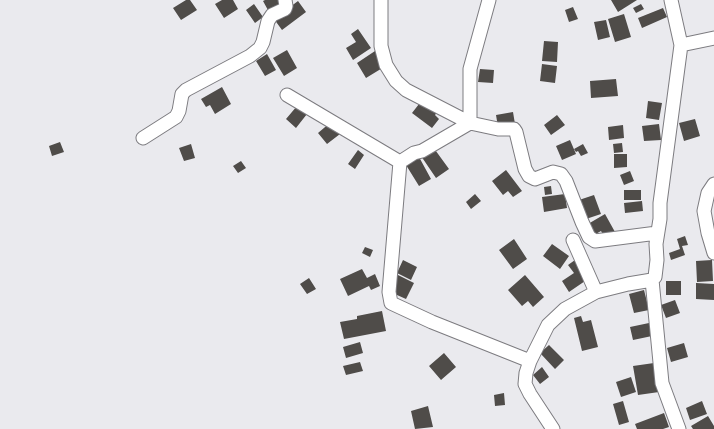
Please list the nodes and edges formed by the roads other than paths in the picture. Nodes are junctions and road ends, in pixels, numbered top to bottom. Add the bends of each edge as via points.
1 (285, 0) edge
2 (381, 0) edge
3 (489, 0) edge
4 (671, 0) edge
5 (714, 38) edge
6 (681, 45) junction
7 (287, 95) dead end
8 (470, 123) junction
9 (143, 138) dead end
10 (400, 162) junction
11 (714, 184) edge
12 (658, 233) junction
13 (573, 240) dead end
14 (714, 253) edge
15 (652, 280) junction
16 (596, 292) junction
17 (530, 361) junction
18 (552, 429) edge
19 (679, 429) edge

1 - 9 street via 284,9 272,15 268,21 260,48 250,56 186,90 182,94 176,117
2 - 8 street via 382,46 386,66 396,81 406,90
3 - 8 street via 470,69
4 - 6 street
5 - 6 street
6 - 12 street
7 - 10 street
8 - 10 street
8 - 12 street via 498,129 514,129 529,176 535,179 553,172 561,174 582,222 590,237 596,241
10 - 17 street via 389,292 392,303 432,322
11 - 14 street via 708,193 704,211
12 - 15 street via 655,275
13 - 16 street
15 - 16 street
15 - 19 street via 662,384
16 - 17 street via 565,309 548,325
17 - 18 street via 525,384

